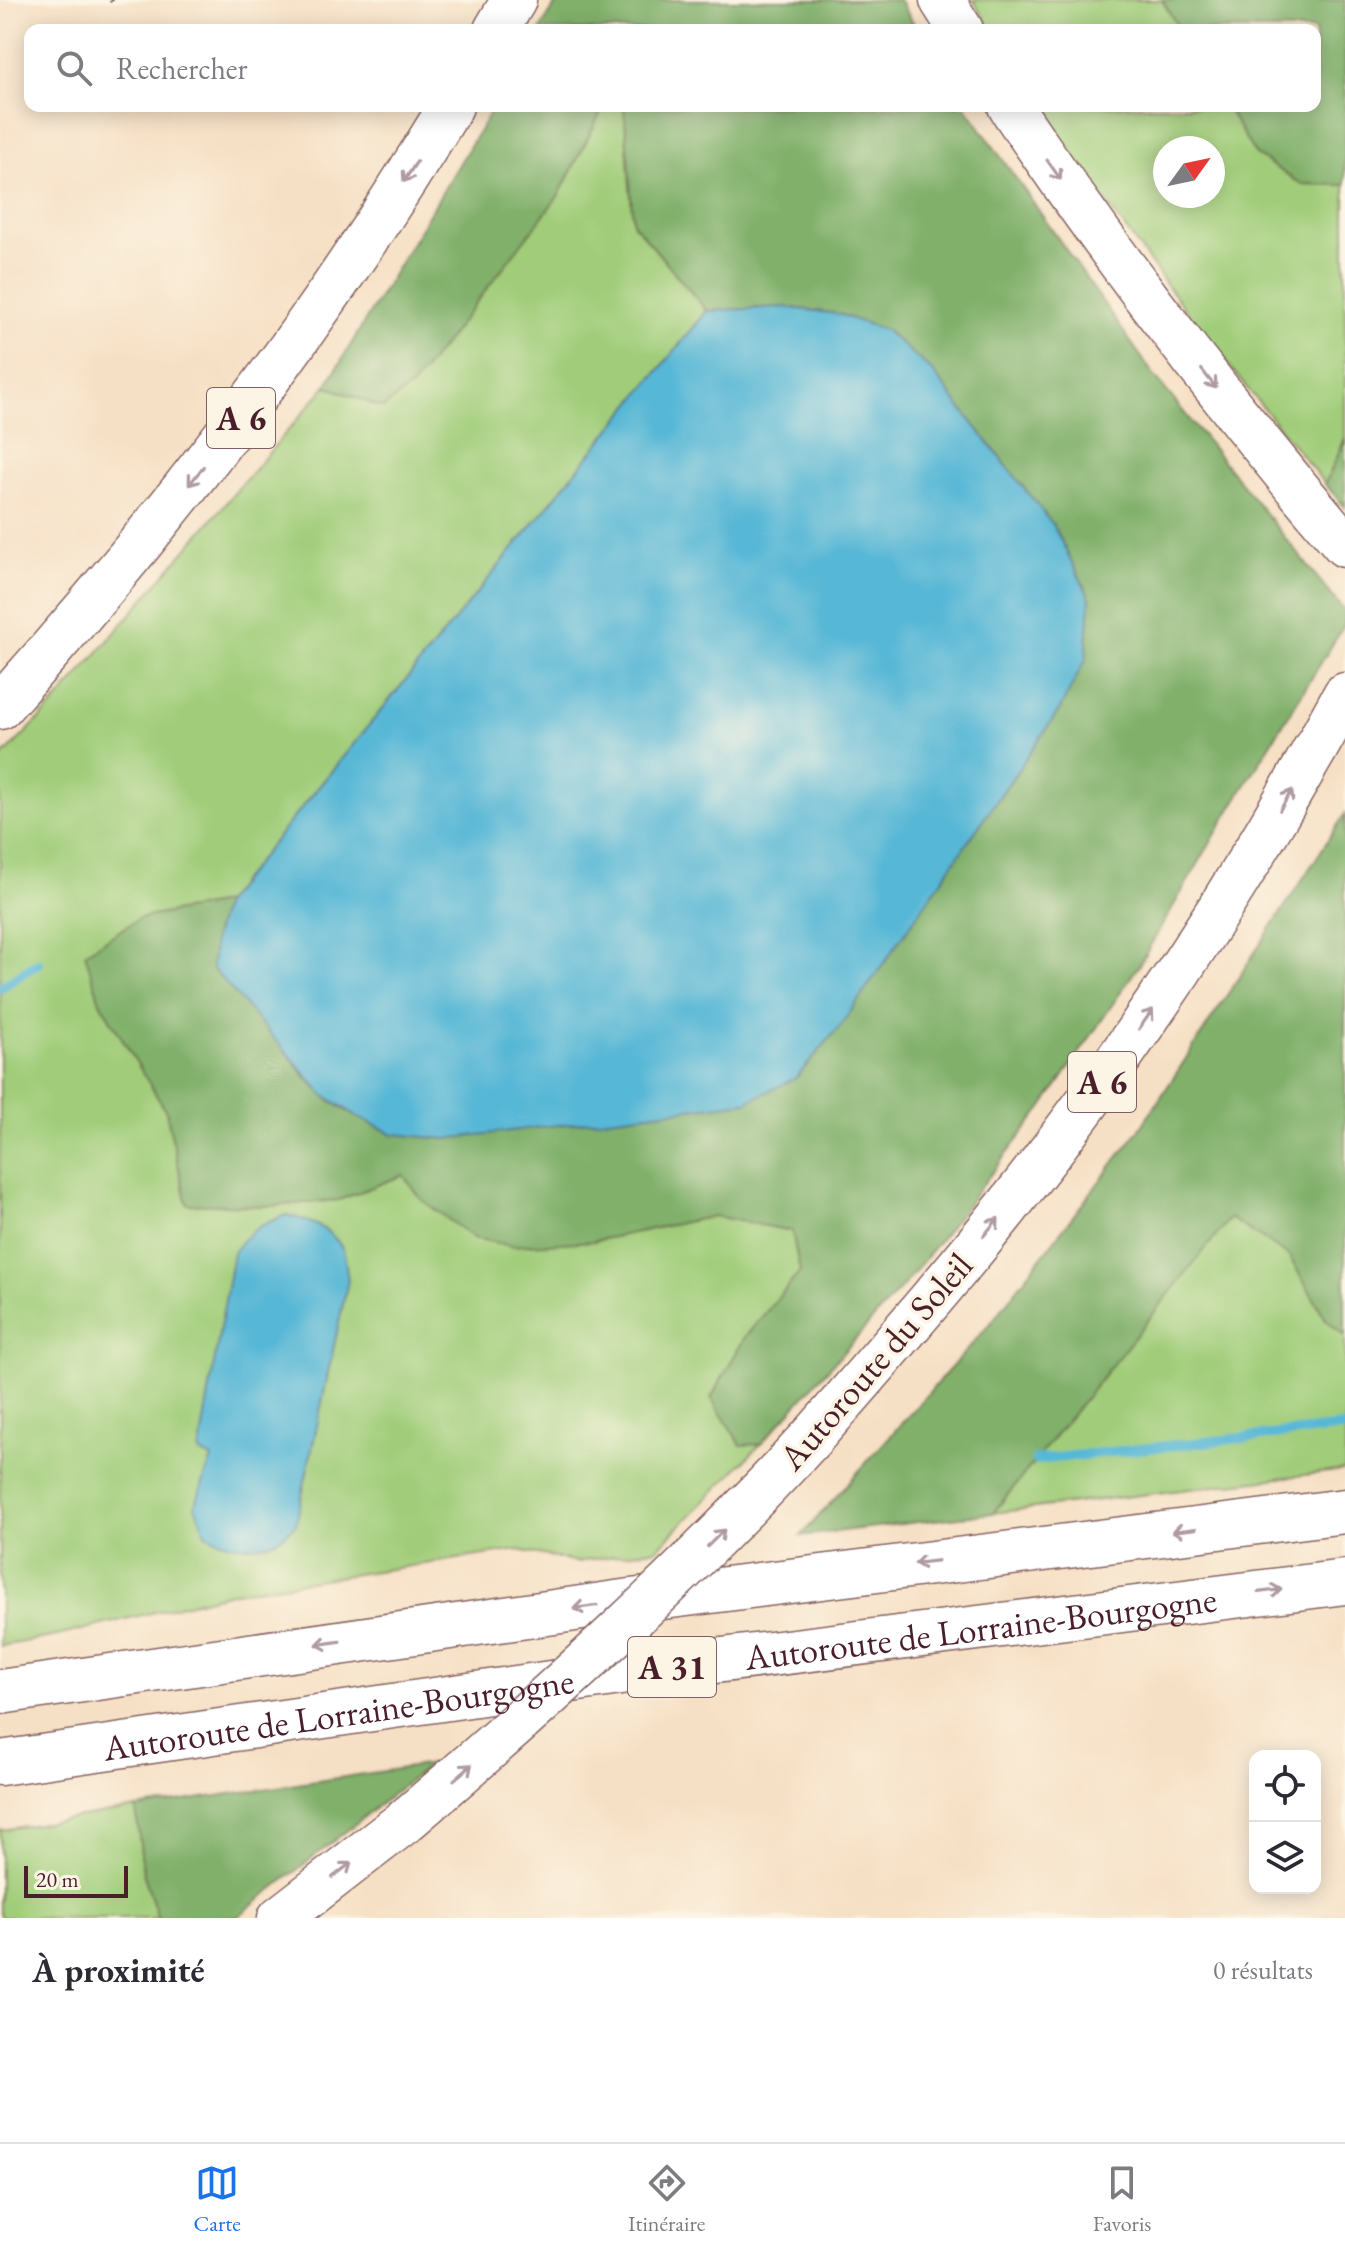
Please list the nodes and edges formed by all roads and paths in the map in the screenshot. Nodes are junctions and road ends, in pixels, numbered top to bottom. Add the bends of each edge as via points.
1 (514, 0) edge
2 (942, 0) edge
3 (500, 24) edge
4 (957, 24) edge
5 (447, 112) edge
6 (1014, 112) edge
7 (1345, 545) edge
8 (1345, 695) edge
9 (0, 707) edge
10 (1345, 1511) edge
11 (1345, 1582) edge
12 (0, 1692) edge
13 (0, 1763) edge
14 (280, 1918) edge

1 - 3 highway
2 - 4 highway
5 -> 9 highway, A 6 via 341,277 226,438
6 -> 7 highway via 1113,255
14 -> 8 highway, Autoroute du Soleil / A 6, bridge via 404,1822 543,1702 653,1600 813,1436 939,1291 1089,1100 1241,874
10 -> 12 highway, Autoroute de Lorraine-Bourgogne / A 31 via 623,1602
13 -> 11 highway, Autoroute de Lorraine-Bourgogne / A 31 via 627,1672

